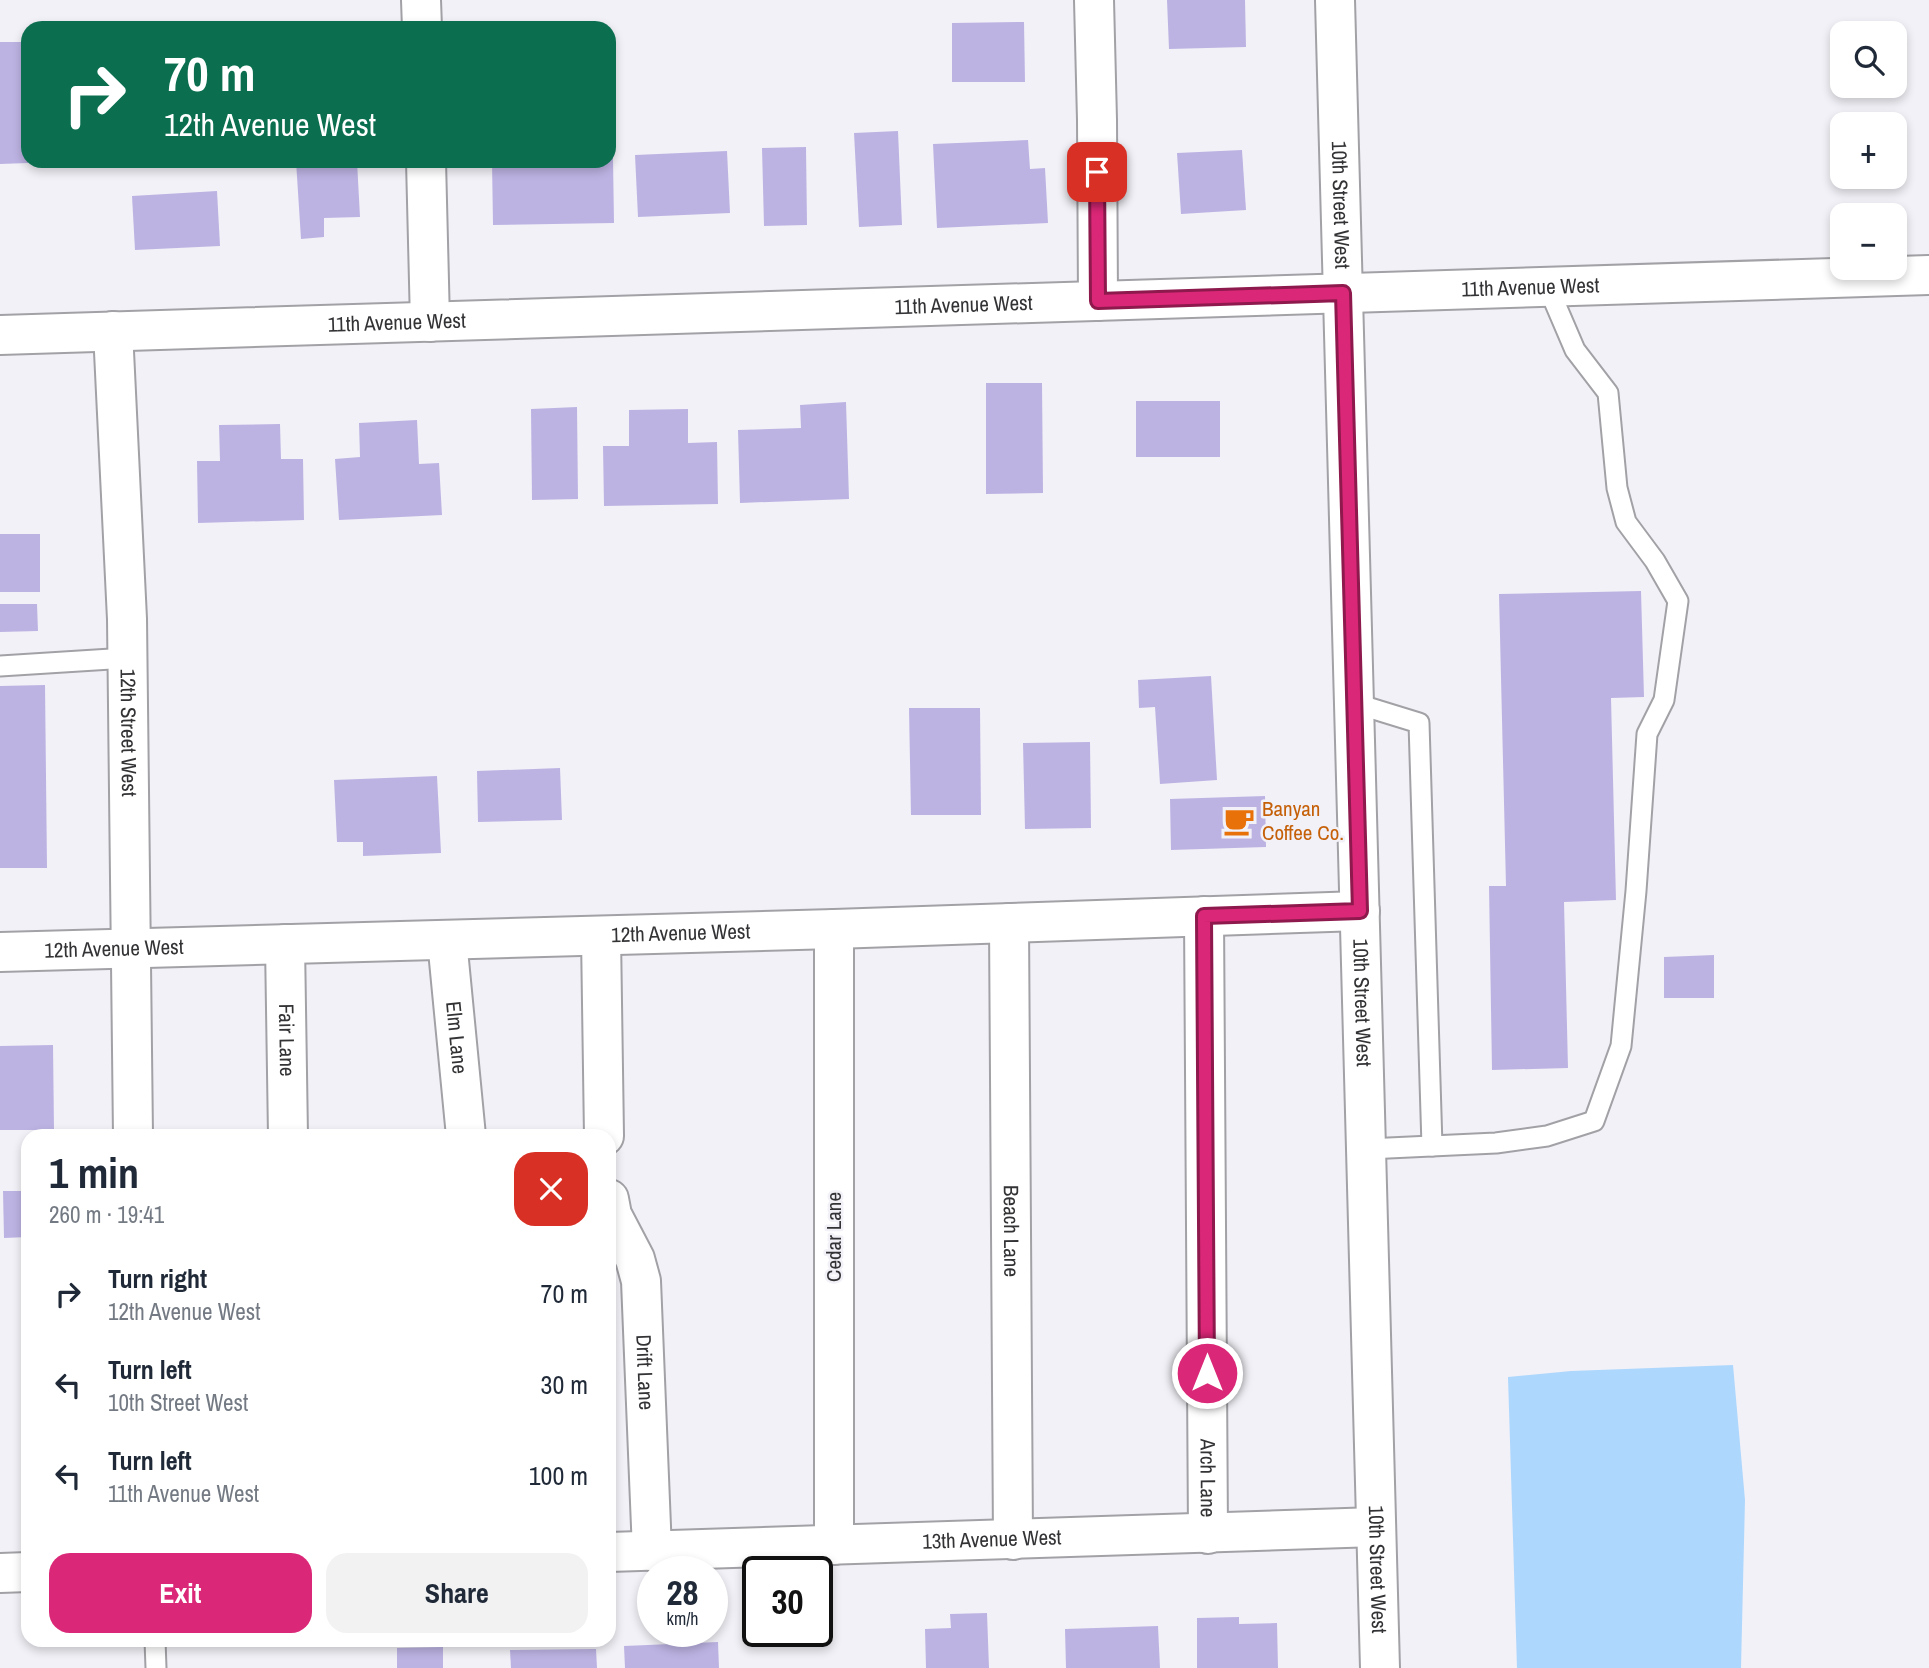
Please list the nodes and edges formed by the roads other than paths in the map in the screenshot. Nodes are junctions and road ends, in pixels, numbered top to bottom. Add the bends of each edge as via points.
1 (421, 0) edge
2 (1094, 0) edge
3 (1335, 0) edge
4 (422, 21) edge
5 (426, 168) edge
6 (1929, 275) edge
7 (1548, 287) junction
8 (1343, 293) junction
9 (1098, 301) junction
10 (430, 321) junction
11 (113, 331) junction
12 (0, 335) edge
13 (127, 658) junction
14 (0, 666) edge
15 (1354, 703) junction
16 (1360, 911) junction
17 (1204, 916) junction
18 (1009, 923) junction
19 (834, 929) junction
20 (601, 936) junction
21 (447, 940) junction
22 (285, 944) junction
23 (130, 948) junction
24 (0, 952) edge
25 (133, 1129) edge
26 (288, 1129) edge
27 (465, 1129) edge
28 (604, 1129) edge
29 (1432, 1146) junction
30 (1367, 1149) junction
31 (616, 1224) edge
32 (1376, 1527) junction
33 (1208, 1534) junction
34 (1013, 1540) junction
35 (834, 1545) junction
36 (652, 1551) junction
37 (616, 1552) edge
38 (21, 1572) edge
39 (0, 1573) edge
40 (155, 1647) edge
41 (156, 1668) edge
42 (1380, 1668) edge

1 - 4 street
2 - 9 street
3 - 8 street, 10th Street West
5 - 10 street
6 - 7 street, 11th Avenue West
7 - 8 street, 11th Avenue West
7 - 29 lane via 1576,350 1608,393 1617,488 1626,522 1678,601 1664,700 1647,734 1621,1046 1594,1121 1547,1136
8 - 9 street, 11th Avenue West
8 - 15 street, 10th Street West
9 - 10 street, 11th Avenue West
10 - 11 street, 11th Avenue West
11 - 12 street, 11th Avenue West
11 - 13 street, 12th Street West
13 - 14 lane
13 - 23 street, 12th Street West
15 - 16 street, 10th Street West
15 - 29 lane via 1419,723
16 - 17 street, 12th Avenue West
16 - 30 street, 10th Street West
17 - 18 street, 12th Avenue West
17 - 33 street, Arch Lane
18 - 19 street, 12th Avenue West
18 - 34 street, Beach Lane
19 - 20 street, 12th Avenue West
19 - 35 street, Cedar Lane
20 - 21 street, 12th Avenue West
20 - 28 street
21 - 22 street, 12th Avenue West
21 - 27 street, Elm Lane
22 - 23 street, 12th Avenue West
22 - 26 street, Fair Lane
23 - 24 street, 12th Avenue West
23 - 25 street, 12th Street West
29 - 30 lane
30 - 32 street, 10th Street West
31 - 36 street, Drift Lane via 641,1281
32 - 33 street, 13th Avenue West
32 - 42 street, 10th Street West
33 - 34 street, 13th Avenue West
34 - 35 street, 13th Avenue West
35 - 36 street, 13th Avenue West
36 - 37 street, 13th Avenue West
38 - 39 street
40 - 41 lane

